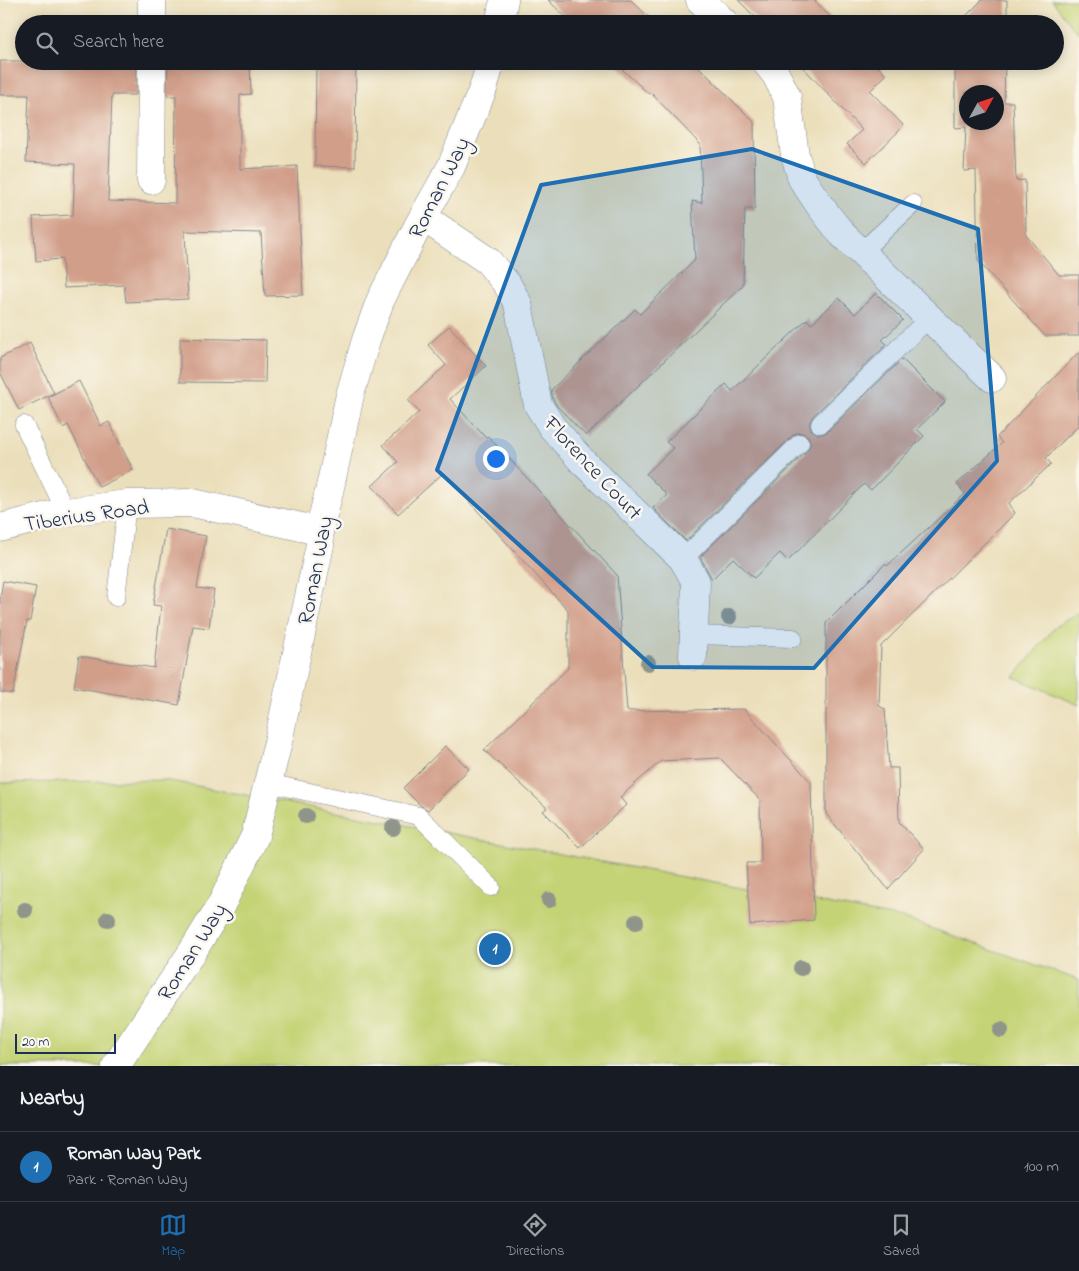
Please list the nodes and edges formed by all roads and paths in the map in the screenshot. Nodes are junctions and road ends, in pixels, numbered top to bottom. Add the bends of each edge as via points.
1 (152, 0) edge
2 (504, 0) edge
3 (700, 0) edge
4 (152, 15) edge
5 (501, 15) edge
6 (716, 15) edge
7 (152, 70) edge
8 (489, 70) edge
9 (772, 70) edge
10 (151, 180) dead end
11 (913, 204) dead end
12 (423, 217) junction
13 (861, 252) junction
14 (929, 318) junction
15 (992, 378) dead end
16 (820, 424) dead end
17 (24, 425) dead end
18 (800, 444) dead end
19 (127, 504) junction
20 (66, 512) junction
21 (0, 528) edge
22 (319, 531) junction
23 (683, 559) junction
24 (116, 596) dead end
25 (793, 638) dead end
26 (693, 646) joint
27 (268, 783) junction
28 (491, 887) dead end
29 (116, 1066) edge

1 - 4 street
2 - 5 street
3 - 6 street
7 - 10 street
8 - 12 street, Roman Way via 451,167
9 - 13 street via 787,96 795,155 802,179 842,234
11 - 13 lane
12 - 22 street, Roman Way via 380,301 366,340
12 - 23 street, Florence Court via 488,261 508,284 518,304 538,405 552,427 583,462
13 - 14 street
14 - 15 street
14 - 16 lane
17 - 20 lane
18 - 23 lane
19 - 20 street, Tiberius Road
19 - 22 street, Tiberius Road via 194,503
19 - 24 lane
20 - 21 street, Tiberius Road
22 - 27 street, Roman Way via 320,546
23 - 26 street, Florence Court via 696,582
25 - 26 lane
27 - 28 lane via 420,816
27 - 29 street, Roman Way via 255,836 221,906

